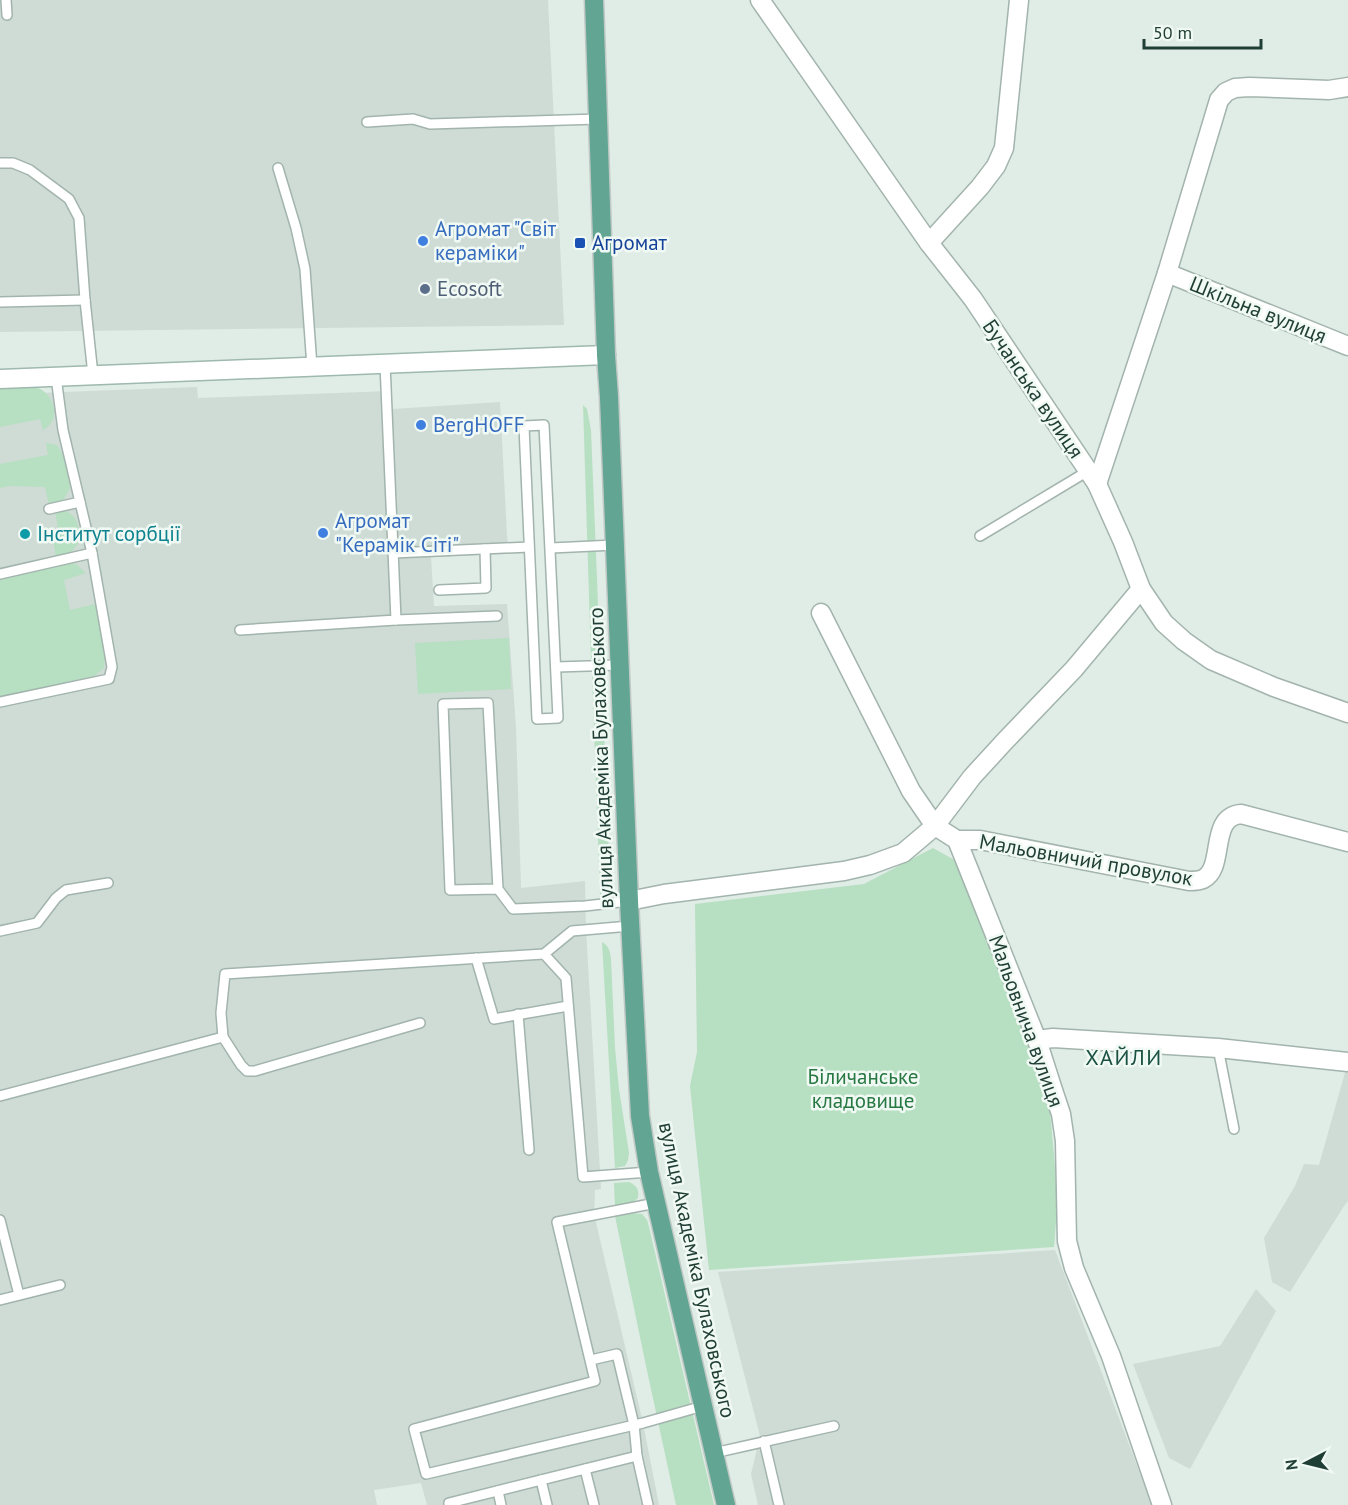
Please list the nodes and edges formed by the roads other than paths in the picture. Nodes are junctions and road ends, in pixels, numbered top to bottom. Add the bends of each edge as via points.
1 (6, 0) edge
2 (594, 0) edge
3 (760, 0) edge
4 (1019, 0) edge
5 (7, 15) dead end
6 (1348, 87) edge
7 (598, 118) junction
8 (367, 122) dead end
9 (0, 163) edge
10 (278, 168) dead end
11 (928, 243) junction
12 (1167, 273) junction
13 (85, 300) junction
14 (0, 302) edge
15 (1348, 346) edge
16 (606, 355) junction
17 (385, 364) junction
18 (312, 367) junction
19 (93, 375) junction
20 (56, 377) junction
21 (0, 379) edge
22 (1092, 477) junction
23 (80, 502) junction
24 (49, 509) dead end
25 (980, 536) dead end
26 (615, 545) junction
27 (529, 547) junction
28 (551, 548) junction
29 (485, 549) junction
30 (393, 552) junction
31 (92, 553) junction
32 (0, 574) edge
33 (1142, 589) junction
34 (439, 590) dead end
35 (821, 613) dead end
36 (496, 616) dead end
37 (396, 620) junction
38 (240, 630) dead end
39 (620, 665) junction
40 (556, 667) junction
41 (0, 702) edge
42 (1348, 713) edge
43 (935, 826) junction
44 (957, 840) junction
45 (1348, 842) edge
46 (108, 883) dead end
47 (498, 889) junction
48 (629, 901) junction
49 (630, 926) junction
50 (0, 931) edge
51 (544, 954) junction
52 (476, 958) junction
53 (568, 1006) junction
54 (518, 1014) junction
55 (420, 1023) dead end
56 (223, 1037) junction
57 (1037, 1040) junction
58 (1218, 1048) junction
59 (1348, 1062) edge
60 (0, 1096) edge
61 (1234, 1129) dead end
62 (529, 1150) dead end
63 (649, 1172) junction
64 (656, 1203) junction
65 (0, 1220) edge
66 (60, 1285) dead end
67 (20, 1295) junction
68 (0, 1300) edge
69 (591, 1360) junction
70 (703, 1406) junction
71 (634, 1425) junction
72 (834, 1426) dead end
73 (764, 1441) junction
74 (714, 1453) junction
75 (637, 1456) junction
76 (585, 1469) junction
77 (540, 1480) junction
78 (498, 1491) junction
79 (449, 1505) edge
80 (501, 1505) edge
81 (547, 1505) edge
82 (594, 1505) edge
83 (648, 1505) edge
84 (726, 1505) edge
85 (779, 1505) edge
86 (1162, 1505) edge

1 - 5 lane
2 - 7 main road, вулиця Академіка Булаховського
3 - 11 street, Бучанська вулиця
4 - 11 street via 1004,148 980,187
6 - 12 street via 1249,87 1226,92 1220,100
7 - 8 lane via 430,124 413,119
7 - 16 main road, вулиця Академіка Булаховського
9 - 13 lane via 30,170 69,199 79,218
10 - 18 lane via 305,269
11 - 22 street, Бучанська вулиця via 973,299
12 - 15 street, Шкільна вулиця
12 - 22 street
13 - 14 lane
13 - 19 lane
16 - 17 street
16 - 26 main road, вулиця Академіка Булаховського
17 - 18 street
17 - 30 lane
18 - 19 street
19 - 20 street
20 - 21 street
20 - 23 lane via 63,430
22 - 25 lane
22 - 33 street, Бучанська вулиця
23 - 24 lane
23 - 31 lane
26 - 28 lane
26 - 39 main road, вулиця Академіка Булаховського
27 - 28 lane via 524,426 544,425
27 - 29 lane
27 - 40 lane via 537,719 558,717
28 - 40 lane
29 - 30 lane
29 - 34 lane via 486,588
30 - 37 lane
31 - 32 lane
31 - 41 lane via 112,667 109,679
33 - 42 street, Бучанська вулиця via 1164,623 1211,660
33 - 43 street via 1074,669 972,777
35 - 43 street via 911,791
36 - 37 lane
37 - 38 lane
39 - 40 lane
39 - 48 main road, вулиця Академіка Булаховського
43 - 44 street
43 - 48 street via 903,853 870,865
44 - 45 street, Мальовничий провулок via 980,840 1190,881 1207,877 1226,819 1233,815
44 - 57 street, Мальовнича вулиця
46 - 50 lane via 66,890 37,923
47 - 47 lane via 488,703 443,704 450,890
47 - 48 lane via 513,909
48 - 49 main road, вулиця Академіка Булаховського
49 - 51 lane via 572,931
49 - 63 main road, вулиця Академіка Булаховського via 640,1116
51 - 52 lane
51 - 53 lane via 566,978
52 - 54 lane via 494,1019
52 - 56 lane via 225,974
53 - 54 lane
53 - 63 lane via 583,1177
54 - 62 lane
55 - 56 lane via 255,1071 247,1071 241,1065
56 - 60 lane
57 - 58 street
57 - 86 street, Мальовнича вулиця via 1065,1141 1067,1241 1074,1268 1111,1356
58 - 59 street
58 - 61 lane
63 - 64 main road, вулиця Академіка Булаховського
64 - 69 lane via 557,1222
64 - 70 main road, вулиця Академіка Булаховського
65 - 67 lane
66 - 67 lane
67 - 68 lane
69 - 71 lane via 617,1354
69 - 71 lane via 595,1381 414,1429 426,1474
70 - 71 lane
70 - 74 main road, вулиця Академіка Булаховського
71 - 75 lane
72 - 73 lane
73 - 74 lane
73 - 85 lane
74 - 84 main road, вулиця Академіка Булаховського
75 - 76 lane
75 - 83 lane
76 - 77 lane
76 - 82 lane
77 - 78 lane
77 - 81 lane
78 - 79 lane
78 - 80 lane

